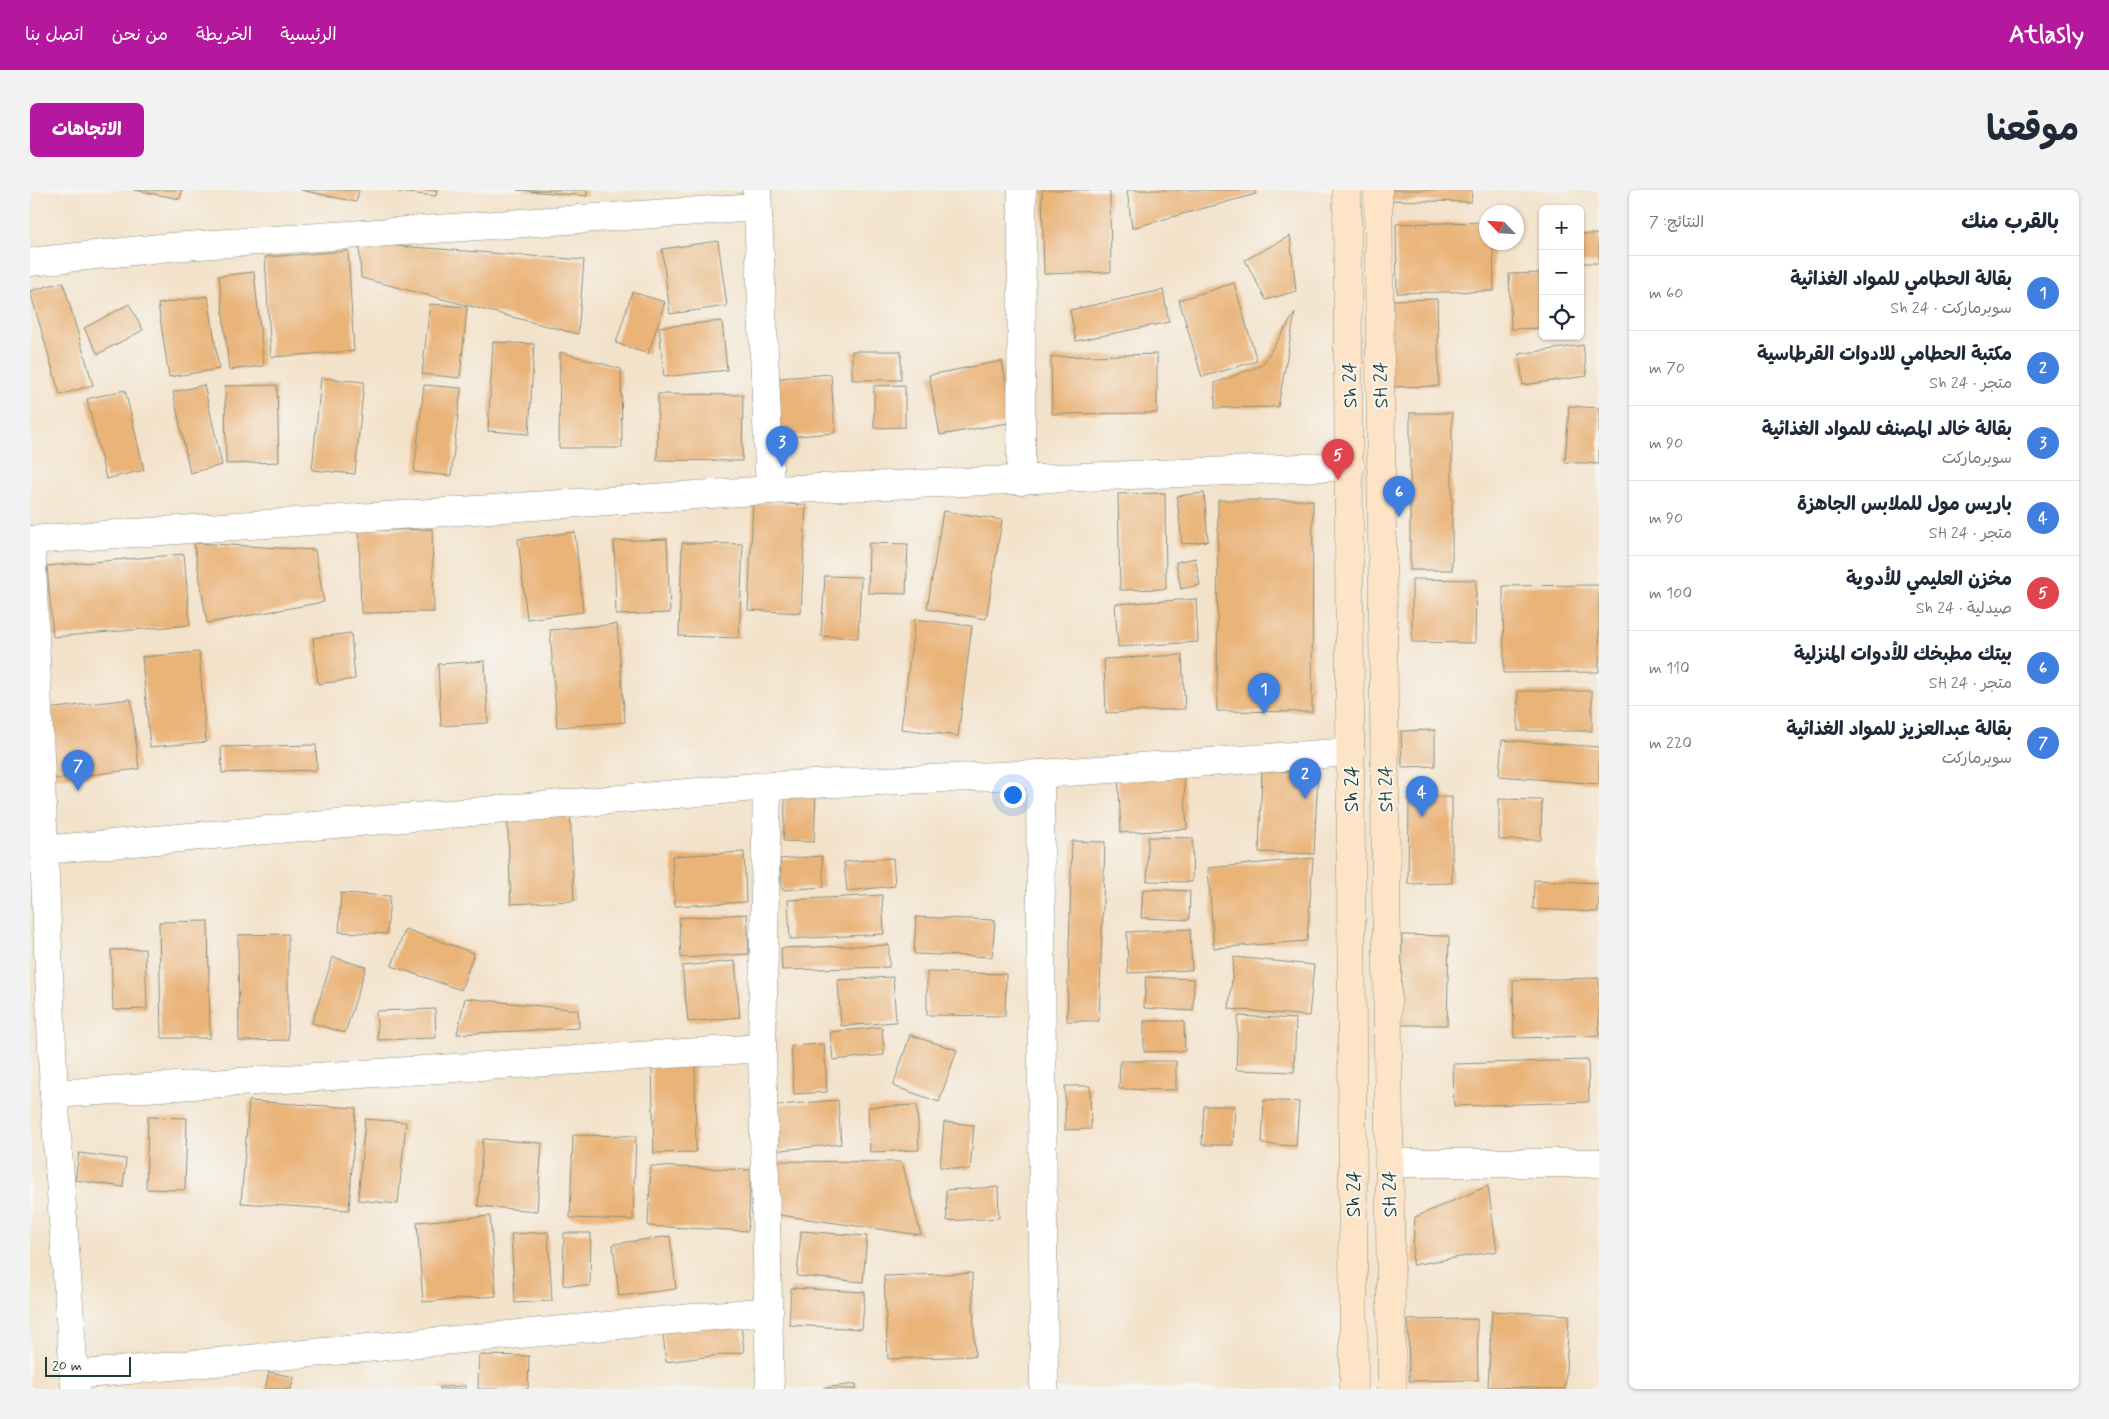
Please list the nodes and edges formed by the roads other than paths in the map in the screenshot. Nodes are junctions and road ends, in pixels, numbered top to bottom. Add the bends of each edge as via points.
1 (1022, 190) edge
2 (1347, 190) edge
3 (1378, 190) edge
4 (757, 198) edge
5 (30, 262) edge
6 (1350, 466) junction
7 (1021, 481) junction
8 (770, 490) junction
9 (30, 540) edge
10 (1351, 752) junction
11 (1040, 774) junction
12 (767, 786) junction
13 (42, 850) junction
14 (762, 1048) junction
15 (54, 1094) junction
16 (1389, 1162) junction
17 (1599, 1163) edge
18 (769, 1311) junction
19 (75, 1382) edge
20 (770, 1389) edge
21 (1044, 1389) edge
22 (1354, 1389) edge
23 (1392, 1389) edge

1 - 7 street
2 - 6 street, Sh 24
3 - 16 street, SH 24
4 - 5 street
4 - 8 street
6 - 7 street
6 - 10 street, Sh 24
7 - 8 street
8 - 9 street
9 - 13 street
10 - 11 street
10 - 22 street, Sh 24
11 - 12 street
11 - 21 street
12 - 13 street
12 - 14 street
13 - 15 street
14 - 15 street
14 - 18 street
15 - 19 street
16 - 17 street
16 - 23 street, SH 24
18 - 19 street
18 - 20 street

